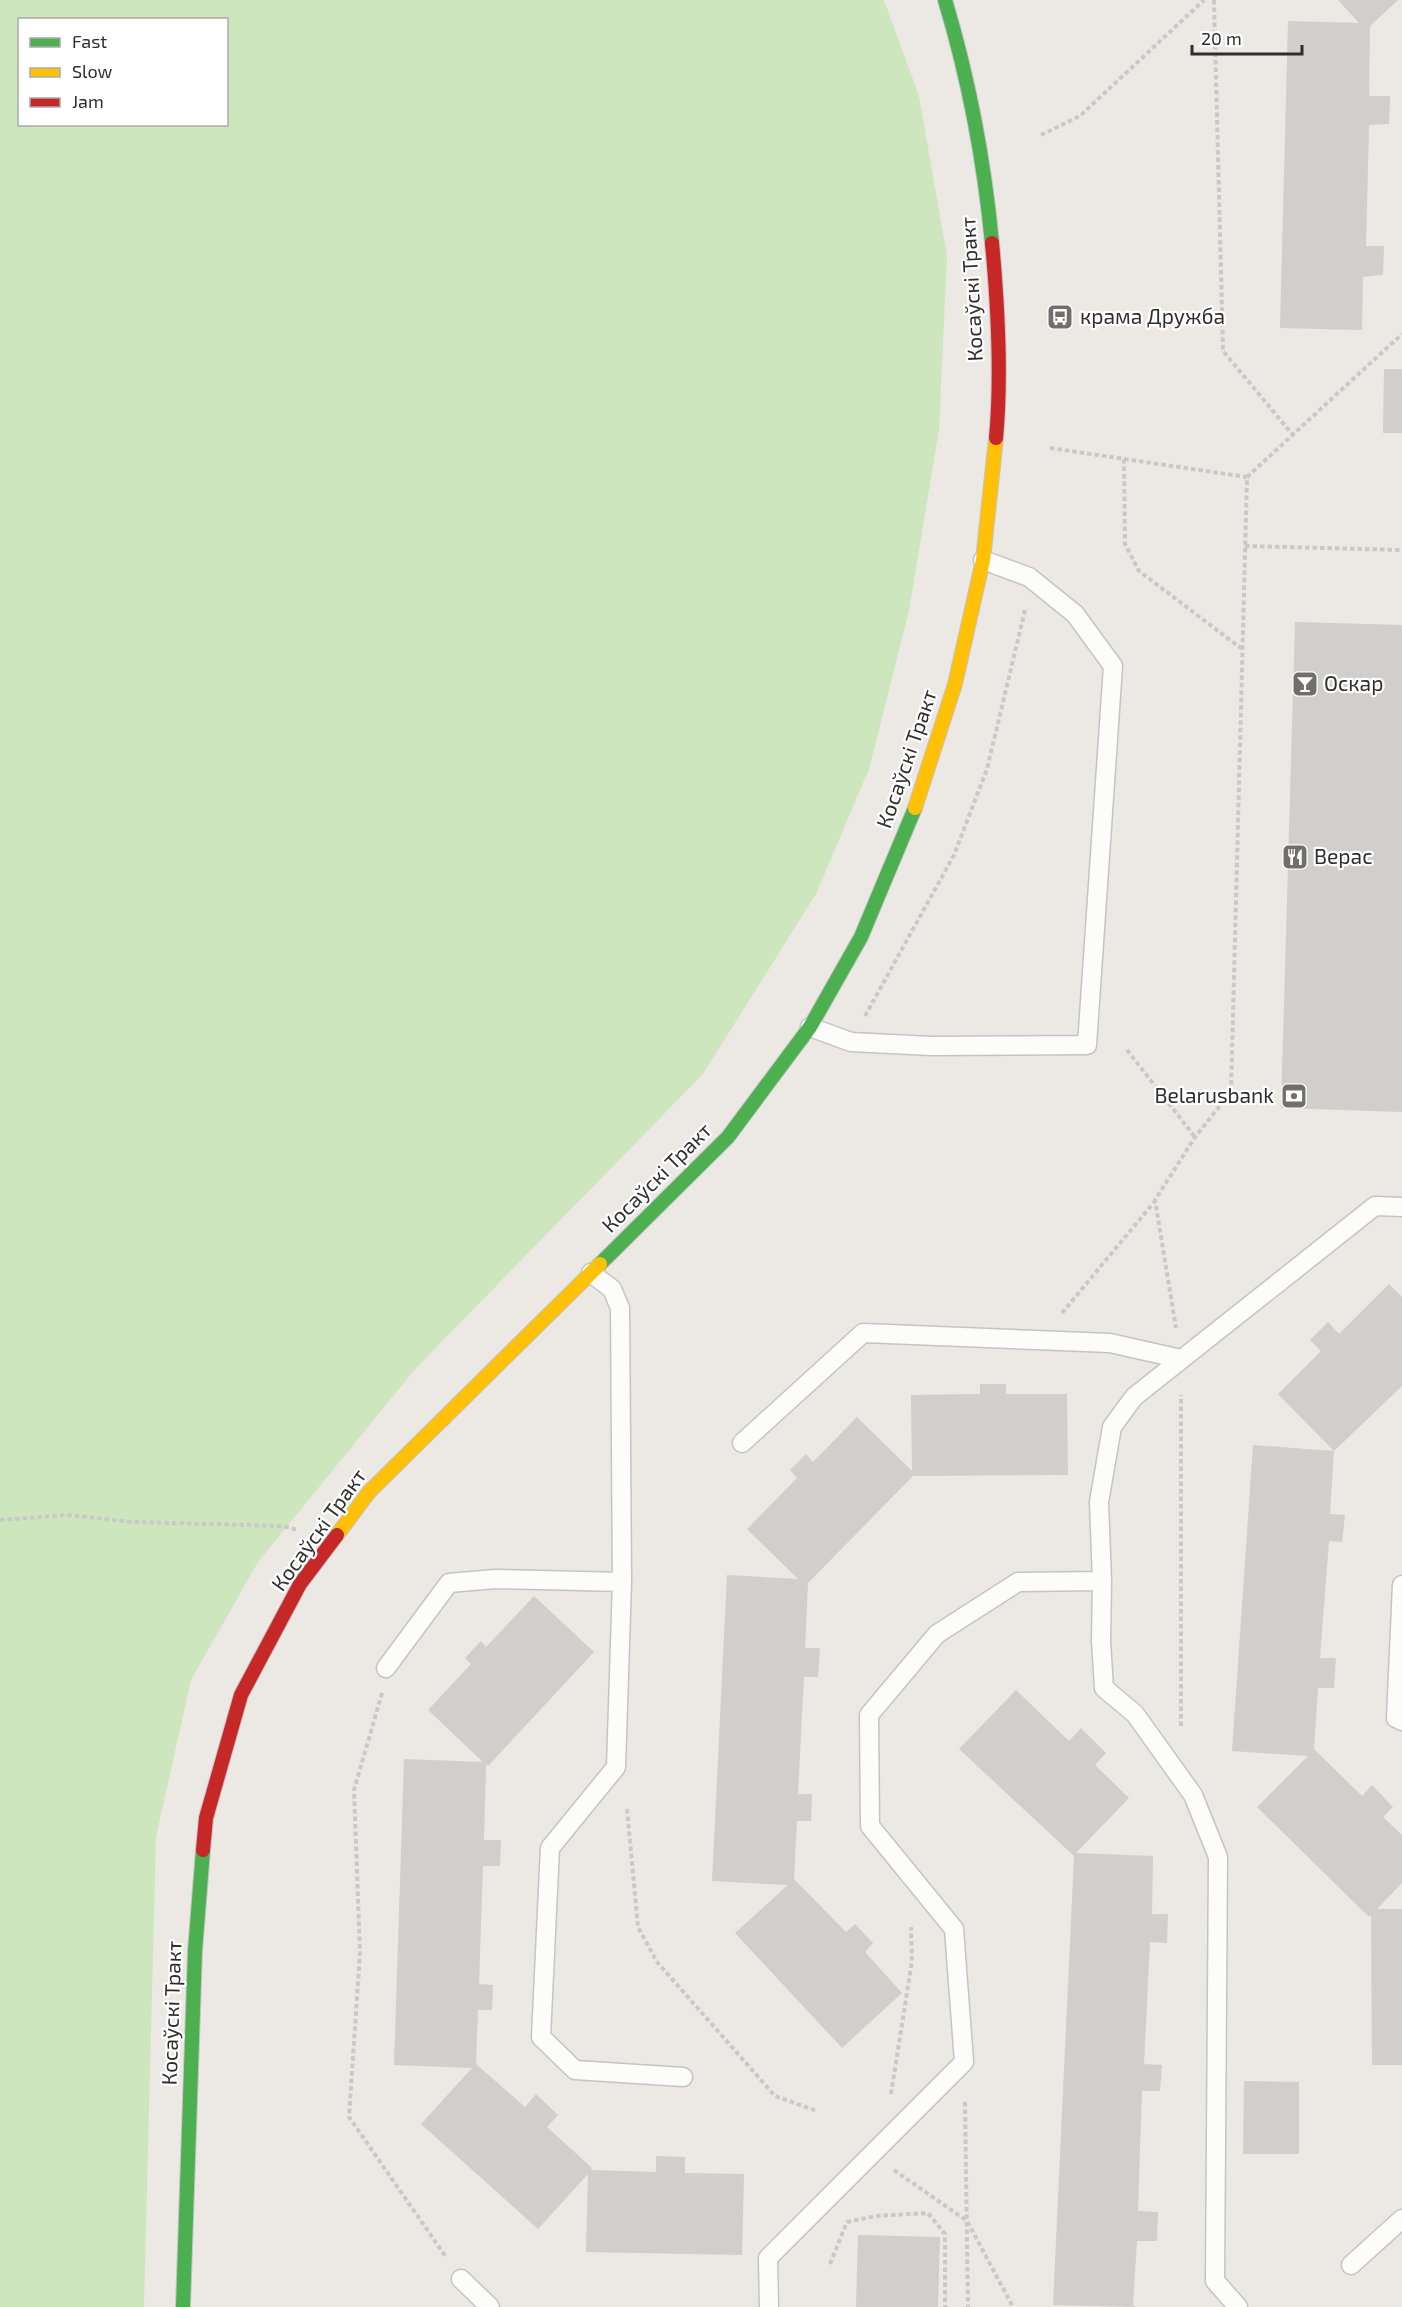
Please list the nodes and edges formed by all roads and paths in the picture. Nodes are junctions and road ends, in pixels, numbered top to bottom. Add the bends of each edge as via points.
1 (945, 0) edge
2 (1204, 0) edge
3 (1214, 0) edge
4 (1041, 135) dead end
5 (1402, 334) edge
6 (1293, 435) junction
7 (1050, 448) dead end
8 (1124, 459) junction
9 (1247, 477) junction
10 (1245, 546) junction
11 (1402, 550) edge
12 (983, 560) junction
13 (1036, 584) junction
14 (1242, 649) junction
15 (810, 1028) junction
16 (851, 1042) junction
17 (1127, 1050) dead end
18 (1195, 1137) junction
19 (1155, 1200) junction
20 (1402, 1207) edge
21 (591, 1273) junction
22 (1056, 1340) junction
23 (1181, 1359) junction
24 (742, 1443) dead end
25 (0, 1520) edge
26 (282, 1526) dead end
27 (1102, 1581) junction
28 (622, 1582) junction
29 (1402, 1585) edge
30 (386, 1668) joint
31 (1402, 1721) edge
32 (1182, 1730) dead end
33 (627, 1809) dead end
34 (911, 1927) dead end
35 (964, 2062) junction
36 (683, 2077) dead end
37 (891, 2095) dead end
38 (817, 2111) dead end
39 (871, 2154) junction
40 (1402, 2219) edge
41 (967, 2221) junction
42 (830, 2264) dead end
43 (1351, 2265) dead end
44 (461, 2279) joint
45 (183, 2307) edge
46 (490, 2307) edge
47 (769, 2307) edge
48 (945, 2307) edge
49 (968, 2307) edge
50 (1013, 2307) edge
51 (1238, 2307) edge

1 - 12 main road, Косаўскі Тракт via 965,67 985,168 996,285 998,414
2 - 4 path via 1080,116
3 - 6 path via 1223,351
5 - 6 path
6 - 9 path
7 - 8 path
8 - 9 path
8 - 14 path via 1125,544 1139,571
9 - 10 path
10 - 11 path
10 - 14 path
12 - 13 lane
12 - 15 main road, Косаўскі Тракт via 955,684 924,787 861,937
13 - 16 path via 1025,610 987,769 954,855
13 - 16 lane via 1075,614 1113,666 1087,1045
14 - 18 path via 1231,1092
15 - 16 lane
15 - 21 main road, Косаўскі Тракт via 728,1137
17 - 18 path
18 - 19 path
19 - 22 path via 1056,1321
19 - 23 path
20 - 23 lane via 1375,1206
21 - 28 lane via 612,1289 620,1308
21 - 45 main road, Косаўскі Тракт via 369,1492 300,1584 241,1695 205,1829 195,1951
22 - 23 lane via 1110,1343
22 - 24 lane via 863,1333
23 - 27 lane via 1134,1396 1112,1427 1100,1502
23 - 32 path
25 - 26 path via 67,1515 134,1522
27 - 35 lane via 1018,1582 937,1634 869,1715 870,1826 954,1929
27 - 51 lane via 1104,1688 1135,1714 1193,1795 1218,1857 1215,2281
28 - 30 lane via 495,1579 449,1583
28 - 36 lane via 616,1767 550,1848 541,2037 575,2070
29 - 31 lane via 1396,1718
30 - 44 path via 354,1790 360,1953 349,2117
33 - 38 path via 638,1927 657,1962 775,2096
34 - 37 path via 912,1961
35 - 39 lane
35 - 41 path
39 - 41 path
39 - 47 lane via 768,2258
40 - 43 lane
41 - 49 path
41 - 50 path
42 - 48 path via 847,2222 928,2213 945,2234
44 - 46 lane

